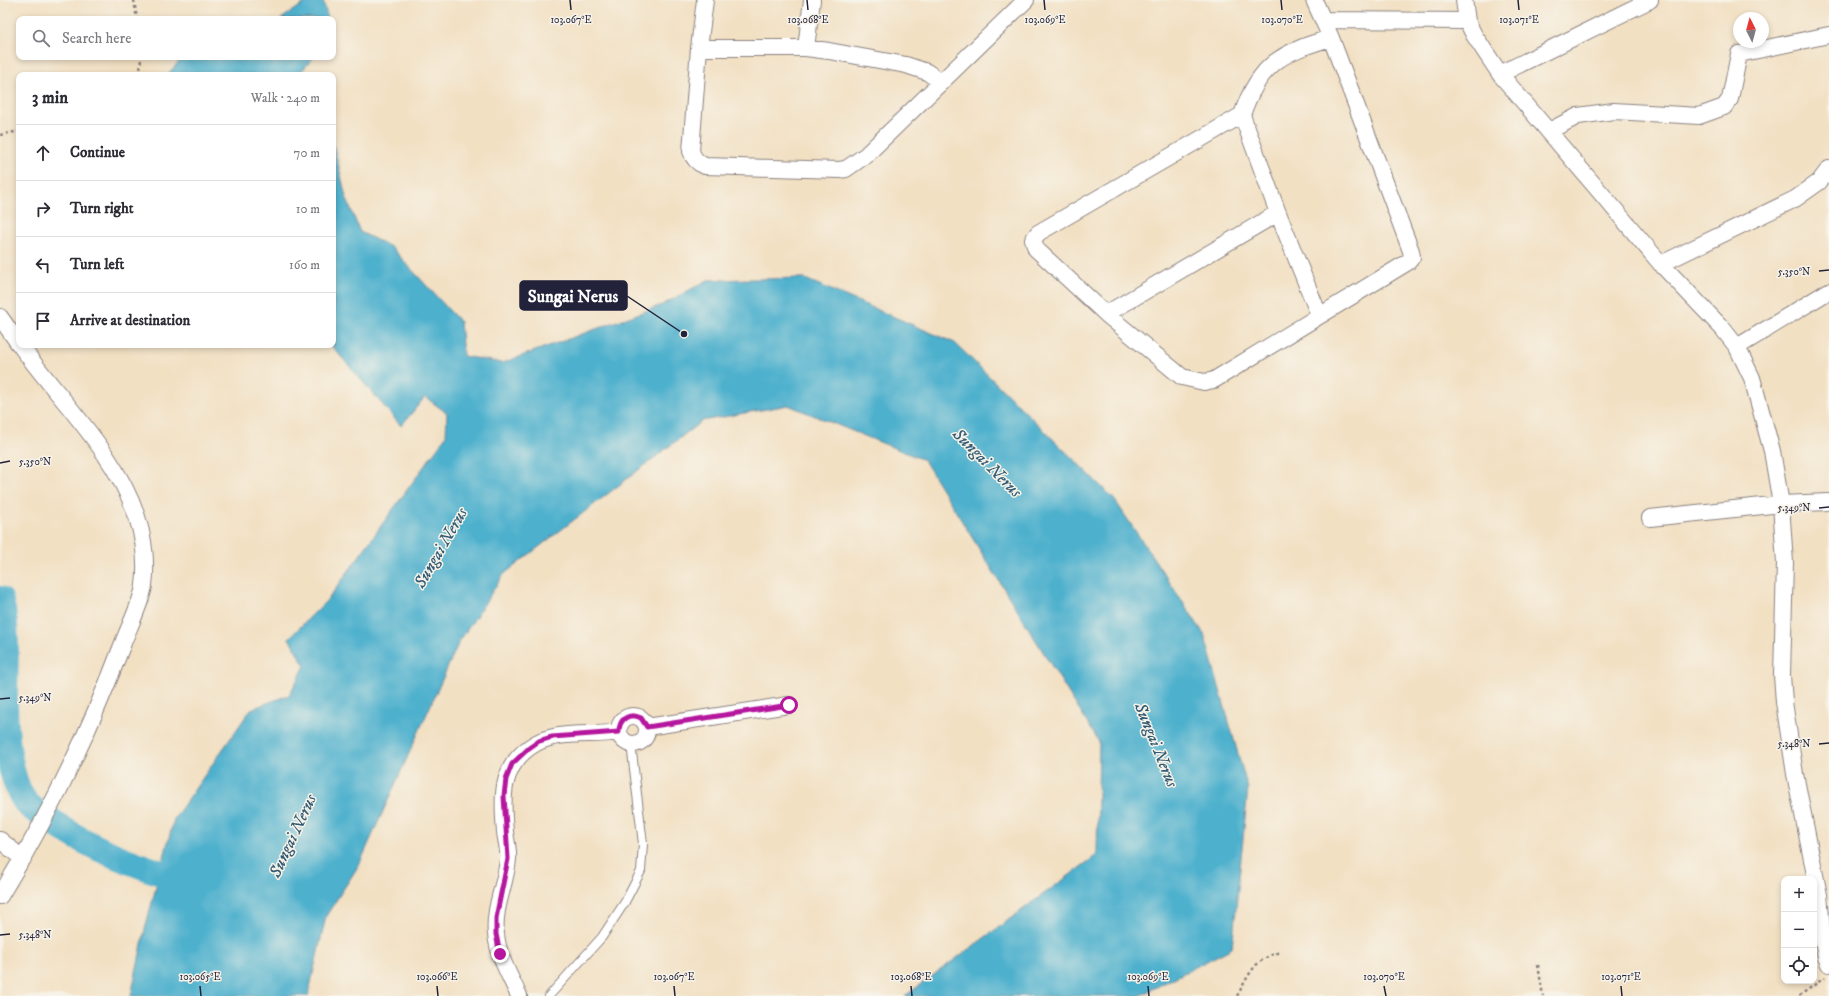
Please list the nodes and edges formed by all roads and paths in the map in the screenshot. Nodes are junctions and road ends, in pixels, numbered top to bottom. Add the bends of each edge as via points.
1 (134, 0) edge
2 (705, 0) edge
3 (812, 0) edge
4 (1026, 0) edge
5 (1314, 0) edge
6 (1464, 0) edge
7 (1650, 0) edge
8 (137, 16) edge
9 (1324, 20) junction
10 (1467, 21) junction
11 (1829, 34) edge
12 (1331, 38) junction
13 (699, 48) junction
14 (806, 48) junction
15 (141, 60) edge
16 (140, 72) edge
17 (1500, 74) junction
18 (941, 82) junction
19 (1242, 115) junction
20 (1548, 131) junction
21 (16, 132) edge
22 (0, 135) edge
23 (1829, 169) edge
24 (1278, 213) junction
25 (1661, 264) junction
26 (1829, 291) edge
27 (1106, 314) junction
28 (1319, 315) junction
29 (0, 317) edge
30 (16, 340) edge
31 (1737, 347) junction
32 (22, 348) edge
33 (1829, 502) edge
34 (1781, 504) junction
35 (1650, 518) dead end
36 (789, 705) dead end
37 (647, 727) junction
38 (619, 732) junction
39 (631, 744) junction
40 (0, 840) edge
41 (23, 859) junction
42 (0, 896) edge
43 (1281, 952) dead end
44 (1829, 964) edge
45 (1538, 965) dead end
46 (1829, 974) edge
47 (519, 996) edge
48 (549, 996) edge
49 (1237, 996) edge
50 (1543, 996) edge
51 (1799, 996) edge

1 - 8 path
2 - 13 street
3 - 14 street
4 - 18 street
5 - 9 street
6 - 10 street
7 - 17 street
9 - 10 street
9 - 12 street
10 - 17 street
11 - 20 street via 1739,54 1730,99 1724,107 1700,116 1614,111 1578,116
12 - 19 street via 1296,48 1270,66 1249,95
12 - 28 street via 1412,254 1408,262
13 - 14 street
13 - 18 street via 691,151 699,164 704,166 846,169 866,155
14 - 18 street via 906,65 928,72
15 - 16 path
17 - 20 street
19 - 24 street
19 - 27 street via 1034,237 1036,249
20 - 25 street
21 - 22 path
23 - 25 street via 1819,182 1795,199
24 - 27 street
24 - 28 street
25 - 31 street
26 - 31 street
27 - 28 street via 1182,377 1204,382 1214,380
29 - 30 street
31 - 34 street via 1752,378 1772,451
32 - 41 street via 106,456 124,487 144,540 144,587 108,681 63,782
33 - 34 street
34 - 35 street
34 - 44 street via 1785,563 1782,675 1784,702
36 - 37 street
37 - 38 street via 641,718 632,715 623,719
37 - 39 street via 644,739
38 - 39 street via 623,740
38 - 47 street via 552,737 539,741 512,764 506,779 504,796 508,859 496,918 496,934 500,954
39 - 48 lane via 643,844 641,871 602,938
40 - 41 street
41 - 42 street
43 - 49 path via 1269,955 1252,969
45 - 50 path
46 - 51 path

